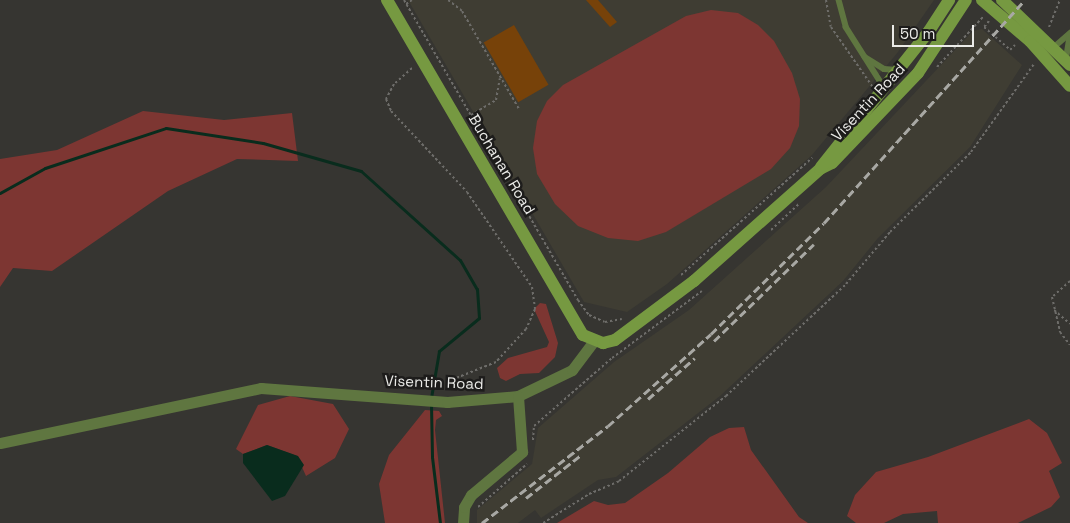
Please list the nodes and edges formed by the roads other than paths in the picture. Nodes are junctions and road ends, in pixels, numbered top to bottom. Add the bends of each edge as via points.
1 (388, 0) edge
2 (839, 0) edge
3 (949, 0) edge
4 (966, 0) edge
5 (982, 0) edge
6 (1002, 0) edge
7 (1070, 34) edge
8 (1053, 45) junction
9 (865, 57) junction
10 (1068, 62) edge
11 (1052, 63) junction
12 (899, 70) junction
13 (1070, 86) edge
14 (878, 88) junction
15 (820, 169) junction
16 (593, 342) junction
17 (518, 396) junction
18 (0, 443) edge
19 (463, 523) edge

1 - 16 main road, Buchanan Road via 583,335
2 - 9 lane via 846,27
3 - 12 main road, Visentin Road
4 - 15 main road, Visentin Road via 918,73 857,139
5 - 11 main road
6 - 8 main road
7 - 8 lane
7 - 10 lane
8 - 10 main road
8 - 11 lane
9 - 12 lane via 884,69
9 - 14 lane
11 - 13 main road
12 - 14 main road, Visentin Road
14 - 15 main road, Visentin Road
15 - 16 main road, Visentin Road via 694,281 615,340
16 - 17 street, Visentin Road via 572,370
17 - 18 street, Visentin Road via 447,402 260,388
17 - 19 street via 522,452 471,495 464,507

